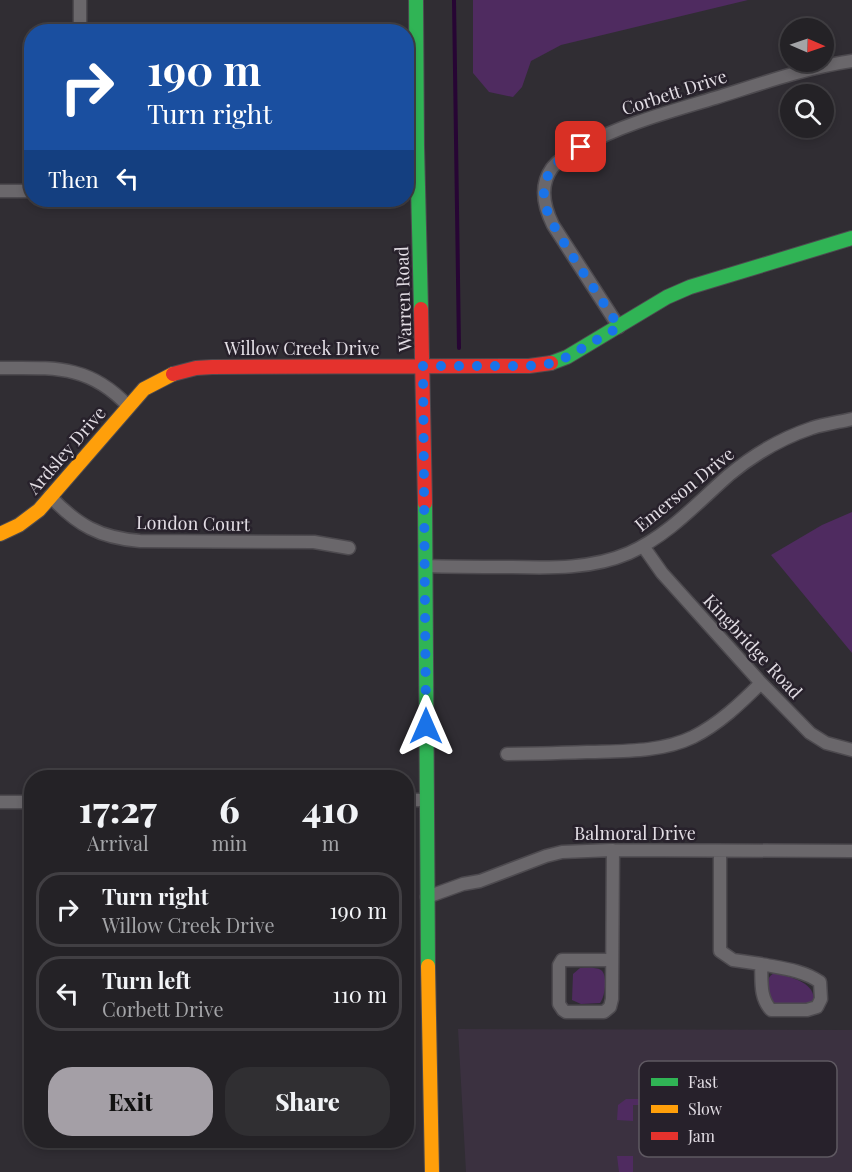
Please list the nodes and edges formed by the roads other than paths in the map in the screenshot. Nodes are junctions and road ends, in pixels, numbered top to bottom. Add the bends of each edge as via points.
1 (80, 0) edge
2 (416, 0) edge
3 (80, 24) edge
4 (852, 61) edge
5 (414, 95) edge
6 (0, 191) edge
7 (24, 191) edge
8 (413, 207) edge
9 (852, 238) edge
10 (619, 327) junction
11 (423, 366) junction
12 (0, 368) edge
13 (128, 406) junction
14 (852, 419) edge
15 (50, 496) junction
16 (0, 534) edge
17 (643, 546) junction
18 (349, 548) dead end
19 (426, 566) junction
20 (761, 683) junction
21 (852, 750) edge
22 (507, 754) dead end
23 (414, 800) edge
24 (426, 800) junction
25 (0, 802) edge
26 (24, 802) edge
27 (613, 850) junction
28 (720, 851) junction
29 (852, 851) edge
30 (427, 897) junction
31 (612, 960) junction
32 (761, 964) junction
33 (432, 1172) edge

1 - 3 street
2 - 5 main road, Warren Road
4 - 10 street, Corbett Drive via 796,73 631,124 568,154 552,169 545,183 547,214
6 - 7 street
8 - 11 main road, Warren Road
9 - 10 main road, Willow Creek Drive via 690,287
10 - 11 main road, Willow Creek Drive via 548,364
11 - 13 main road, Willow Creek Drive via 196,368 158,381
11 - 19 main road, Warren Road
12 - 13 street via 50,368 81,374 110,389
13 - 15 main road, Ardsley Drive
14 - 17 street, Emerson Drive via 813,427 770,447 730,474 673,526
15 - 16 main road, Ardsley Drive via 29,518
15 - 18 street, London Court via 84,526 123,540 314,542
17 - 19 street, Emerson Drive via 610,560 573,567
17 - 20 street, Kingbridge Road via 662,573
19 - 24 main road, Warren Road
20 - 21 street, Kingbridge Road via 810,733 826,743
20 - 22 street via 712,726 664,747
23 - 24 street
24 - 30 main road, Warren Road
25 - 26 street
27 - 28 street, Balmoral Drive
27 - 30 street, Balmoral Drive via 546,855
27 - 31 street
28 - 29 street, Balmoral Drive
28 - 32 street via 720,951 733,960
30 - 33 main road, Warren Road
31 - 31 street via 610,1007 604,1012 562,1010 562,960
32 - 32 street via 801,972 820,982 818,1007 807,1011 771,1010 763,997

